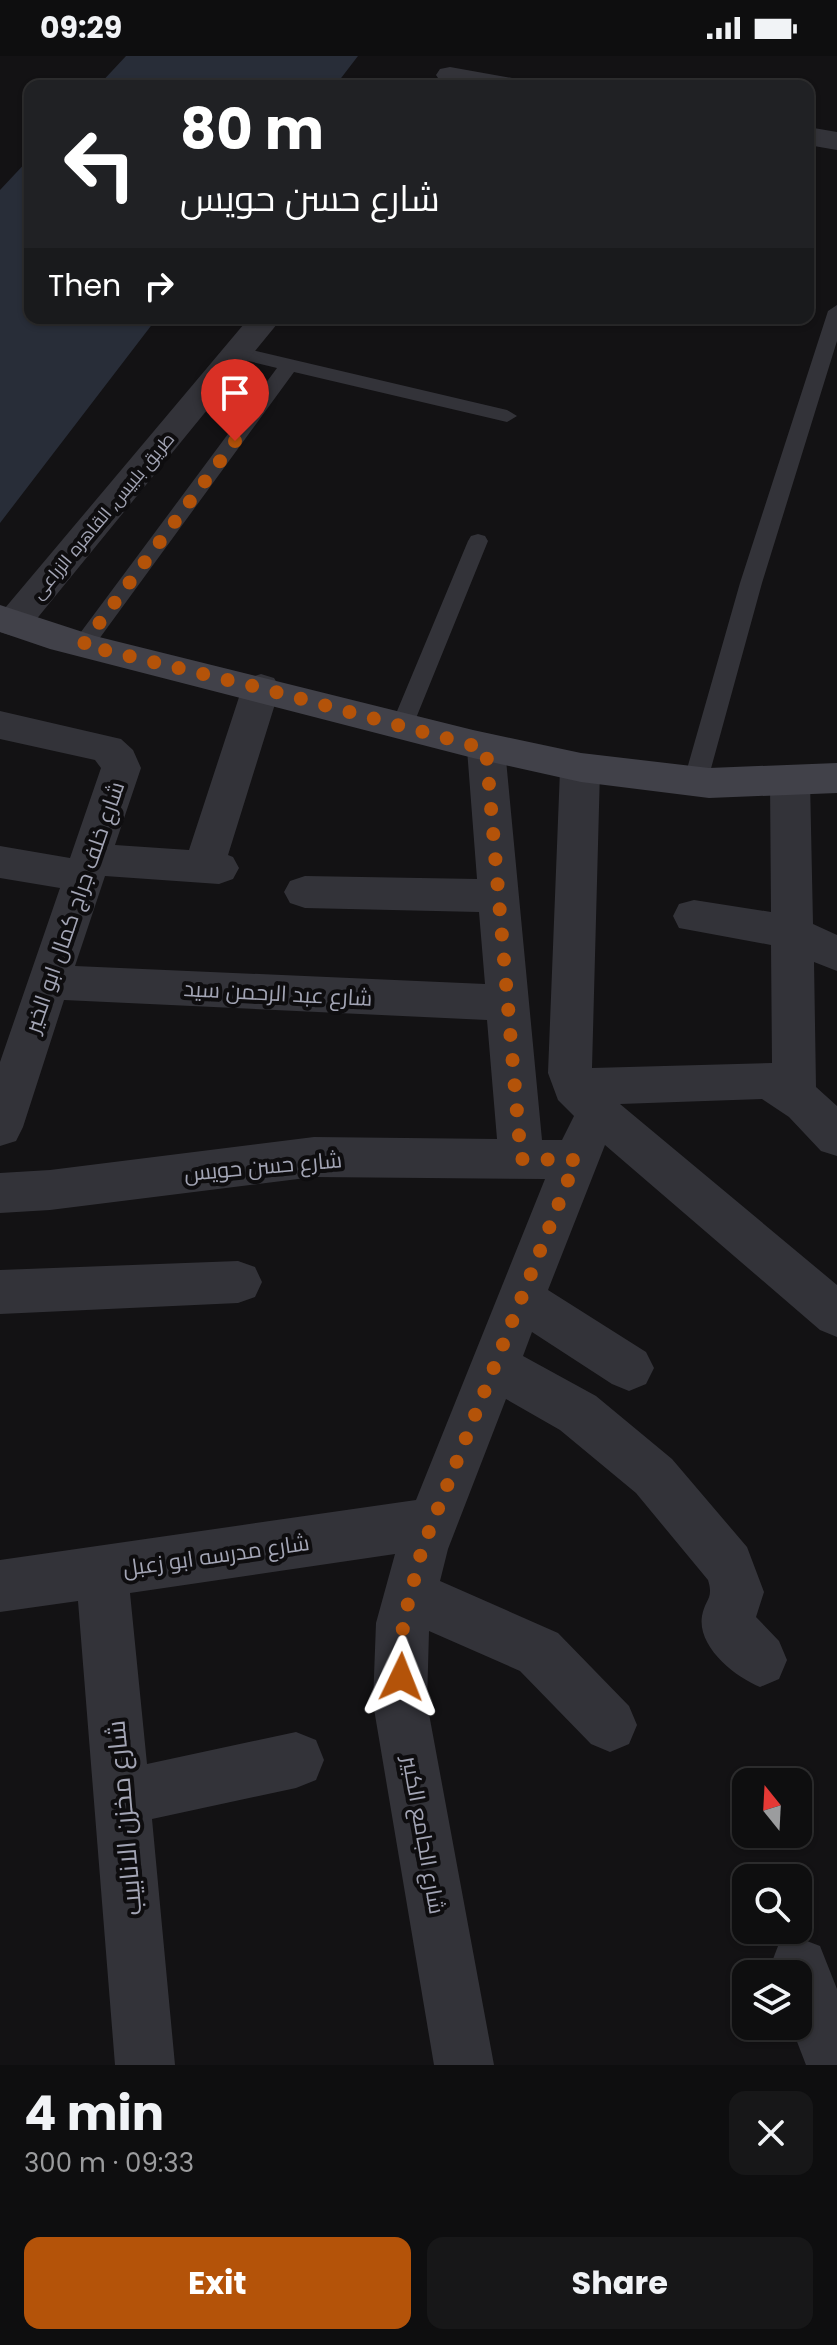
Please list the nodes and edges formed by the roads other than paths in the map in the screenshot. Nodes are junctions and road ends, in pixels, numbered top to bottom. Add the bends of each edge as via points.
1 (451, 72) edge
2 (486, 80) edge
3 (814, 137) edge
4 (837, 141) edge
5 (830, 318) edge
6 (261, 324) edge
7 (239, 353) junction
8 (290, 364) junction
9 (507, 416) dead end
10 (478, 541) dead end
11 (4, 627) edge
12 (83, 645) junction
13 (261, 688) junction
14 (0, 725) edge
15 (401, 728) junction
16 (486, 749) junction
17 (580, 770) junction
18 (837, 778) edge
19 (790, 780) junction
20 (695, 783) junction
21 (0, 862) edge
22 (88, 868) junction
23 (305, 892) dead end
24 (499, 896) junction
25 (694, 916) dead end
26 (790, 932) junction
27 (837, 954) edge
28 (49, 982) junction
29 (508, 1003) junction
30 (794, 1094) junction
31 (586, 1099) junction
32 (0, 1127) edge
33 (837, 1137) edge
34 (521, 1159) junction
35 (576, 1160) junction
36 (0, 1193) edge
37 (238, 1282) dead end
38 (0, 1292) edge
39 (521, 1299) junction
40 (837, 1315) edge
41 (494, 1366) junction
42 (629, 1368) dead end
43 (433, 1523) junction
44 (102, 1571) junction
45 (0, 1586) edge
46 (410, 1595) junction
47 (760, 1660) dead end
48 (610, 1725) dead end
49 (296, 1760) dead end
50 (122, 1797) junction
51 (812, 2001) edge
52 (145, 2065) edge
53 (464, 2065) edge
54 (836, 2065) edge

1 - 2 street
3 - 4 street
5 - 20 lane
6 - 7 street, طريق بلبيس, القاهره الزراعى
7 - 8 lane
7 - 11 street, طريق بلبيس, القاهره الزراعى
8 - 9 lane
8 - 12 lane
10 - 15 lane
11 - 12 main road
12 - 13 main road
13 - 15 main road
13 - 22 street via 211,867
14 - 22 street, شارع خلف جراج كمال ابو الخير via 107,749 119,760 119,776
15 - 16 main road
16 - 17 main road
16 - 24 street
17 - 20 main road
17 - 31 street via 570,1073
18 - 19 main road
19 - 20 main road
19 - 26 street
21 - 22 street
22 - 28 street, شارع خلف جراج كمال ابو الخير
23 - 24 street
24 - 29 street
25 - 26 street
26 - 27 street
26 - 30 street
28 - 29 street, شارع عبد الرحمن سيد
28 - 32 street, شارع خلف جراج كمال ابو الخير
29 - 34 street
30 - 31 street via 766,1080
30 - 33 street
31 - 35 street, شارع الجامع الكبير
31 - 40 street
34 - 35 street, شارع حسن حويس
34 - 36 street, شارع حسن حويس via 314,1157
35 - 39 street, شارع الجامع الكبير
37 - 38 street
39 - 41 street, شارع الجامع الكبير
39 - 42 street
41 - 43 street, شارع الجامع الكبير
41 - 47 street via 578,1413 654,1476 729,1565 738,1592 729,1628
43 - 44 street, شارع مدرسه ابو زعبل
43 - 46 street, شارع الجامع الكبير
44 - 45 street, شارع مدرسه ابو زعبل
44 - 50 street, شارع مخزن الانابيب
46 - 48 street via 539,1652
46 - 53 street, شارع الجامع الكبير via 403,1623 400,1703
49 - 50 street
50 - 52 street, شارع مخزن الانابيب
51 - 54 street

